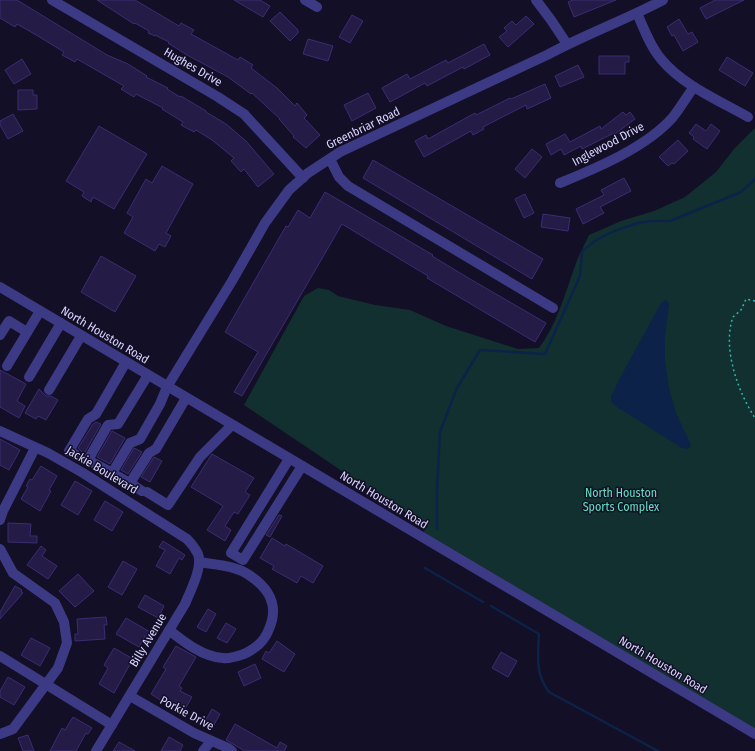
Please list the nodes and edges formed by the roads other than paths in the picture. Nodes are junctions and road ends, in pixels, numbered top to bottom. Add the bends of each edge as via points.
1 (52, 0) edge
2 (305, 0) edge
3 (536, 0) edge
4 (663, 0) edge
5 (317, 8) dead end
6 (637, 13) junction
7 (567, 44) junction
8 (694, 86) junction
9 (748, 117) dead end
10 (330, 159) junction
11 (303, 178) junction
12 (560, 183) dead end
13 (0, 287) edge
14 (553, 308) dead end
15 (40, 311) junction
16 (60, 323) junction
17 (27, 332) junction
18 (0, 335) edge
19 (82, 336) junction
20 (126, 362) junction
21 (7, 366) dead end
22 (148, 375) junction
23 (29, 377) dead end
24 (167, 387) junction
25 (49, 390) dead end
26 (186, 398) junction
27 (232, 425) junction
28 (0, 431) edge
29 (35, 448) junction
30 (75, 454) dead end
31 (289, 459) junction
32 (302, 466) junction
33 (112, 473) junction
34 (130, 483) junction
35 (0, 520) edge
36 (0, 549) edge
37 (199, 562) junction
38 (169, 630) junction
39 (0, 656) edge
40 (47, 683) junction
41 (130, 696) junction
42 (112, 725) junction
43 (0, 734) edge
44 (755, 734) edge
45 (211, 740) junction
46 (96, 751) edge
47 (203, 751) edge
48 (232, 751) edge

1 - 11 street, Hughes Drive via 244,114
2 - 5 street
3 - 7 street
4 - 6 street, Greenbriar Road
6 - 7 street, Greenbriar Road
6 - 8 street via 661,59
7 - 10 street, Greenbriar Road
8 - 9 street
8 - 12 street, Inglewood Drive via 673,117 650,138 589,172
10 - 11 street, Greenbriar Road
10 - 14 street via 339,177 348,186
11 - 24 street, Greenbriar Road via 289,190 269,217
13 - 15 street, North Houston Road
15 - 16 street, North Houston Road
15 - 17 street
16 - 19 street, North Houston Road
16 - 23 street
17 - 18 street via 9,321
17 - 21 street
19 - 20 street, North Houston Road
19 - 25 street
20 - 22 street, North Houston Road
20 - 30 street via 96,414 88,419 69,451
22 - 24 street, North Houston Road
22 - 33 street via 118,424 108,425 88,460
24 - 26 street, North Houston Road
24 - 33 street, Greenbriar Road via 140,439 130,443
26 - 27 street, North Houston Road
26 - 34 street via 156,449 149,453
27 - 31 street, North Houston Road
27 - 34 street via 200,457 168,505
28 - 29 street, Jackie Boulevard
29 - 35 street
29 - 37 street, Jackie Boulevard via 83,473 187,539 194,547
31 - 32 street, North Houston Road
31 - 32 street via 231,553 243,560
32 - 44 street, North Houston Road
33 - 34 street
36 - 40 street via 13,573 55,603 64,622 67,643 58,668
37 - 38 street, Billy Avenue via 185,604
37 - 38 street via 221,564 249,575 265,588 271,598 273,621 267,634 254,649 224,659 198,650
38 - 41 street, Billy Avenue
39 - 40 street
40 - 42 street
40 - 43 street via 13,729
41 - 42 street, Billy Avenue
41 - 45 street, Porkie Drive via 162,716
42 - 46 street, Billy Avenue
45 - 47 street
45 - 48 street, Porkie Drive

